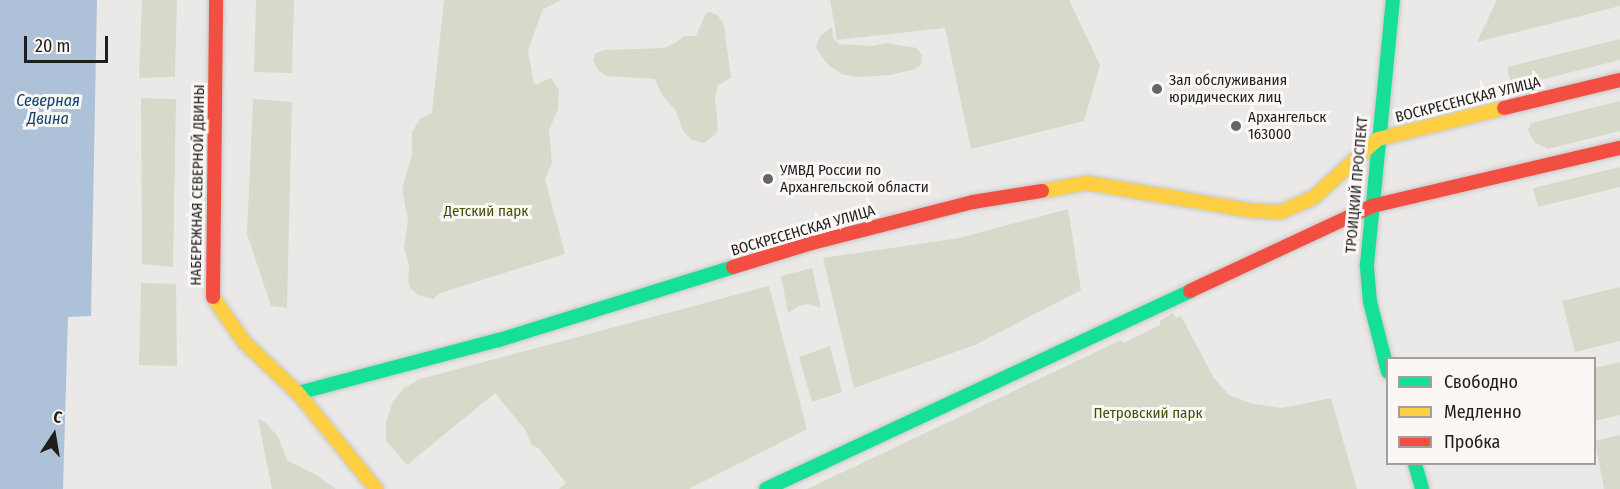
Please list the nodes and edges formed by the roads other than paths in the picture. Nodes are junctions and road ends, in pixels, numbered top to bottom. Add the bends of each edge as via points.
1 (216, 0) edge
2 (1393, 0) edge
3 (1620, 80) edge
4 (1378, 139) junction
5 (1620, 148) edge
6 (1372, 206) junction
7 (1386, 364) edge
8 (298, 393) junction
9 (1415, 465) edge
10 (376, 489) edge
11 (766, 489) edge
12 (1422, 489) edge

1 - 8 street, НАБЕРЕЖНАЯ СЕВЕРНОЙ ДВИНЫ via 213,296 244,342
2 - 4 street, ТРОИЦКИЙ ПРОСПЕКТ
3 - 4 street, ВОСКРЕСЕНСКАЯ УЛИЦА
4 - 6 street, ТРОИЦКИЙ ПРОСПЕКТ
4 - 8 street, ВОСКРЕСЕНСКАЯ УЛИЦА via 1313,198 1281,212 1087,183 973,202 812,243 499,340
5 - 6 street
6 - 7 street, ТРОИЦКИЙ ПРОСПЕКТ via 1367,264 1370,302
6 - 11 street
8 - 10 street, НАБЕРЕЖНАЯ СЕВЕРНОЙ ДВИНЫ
9 - 12 street

